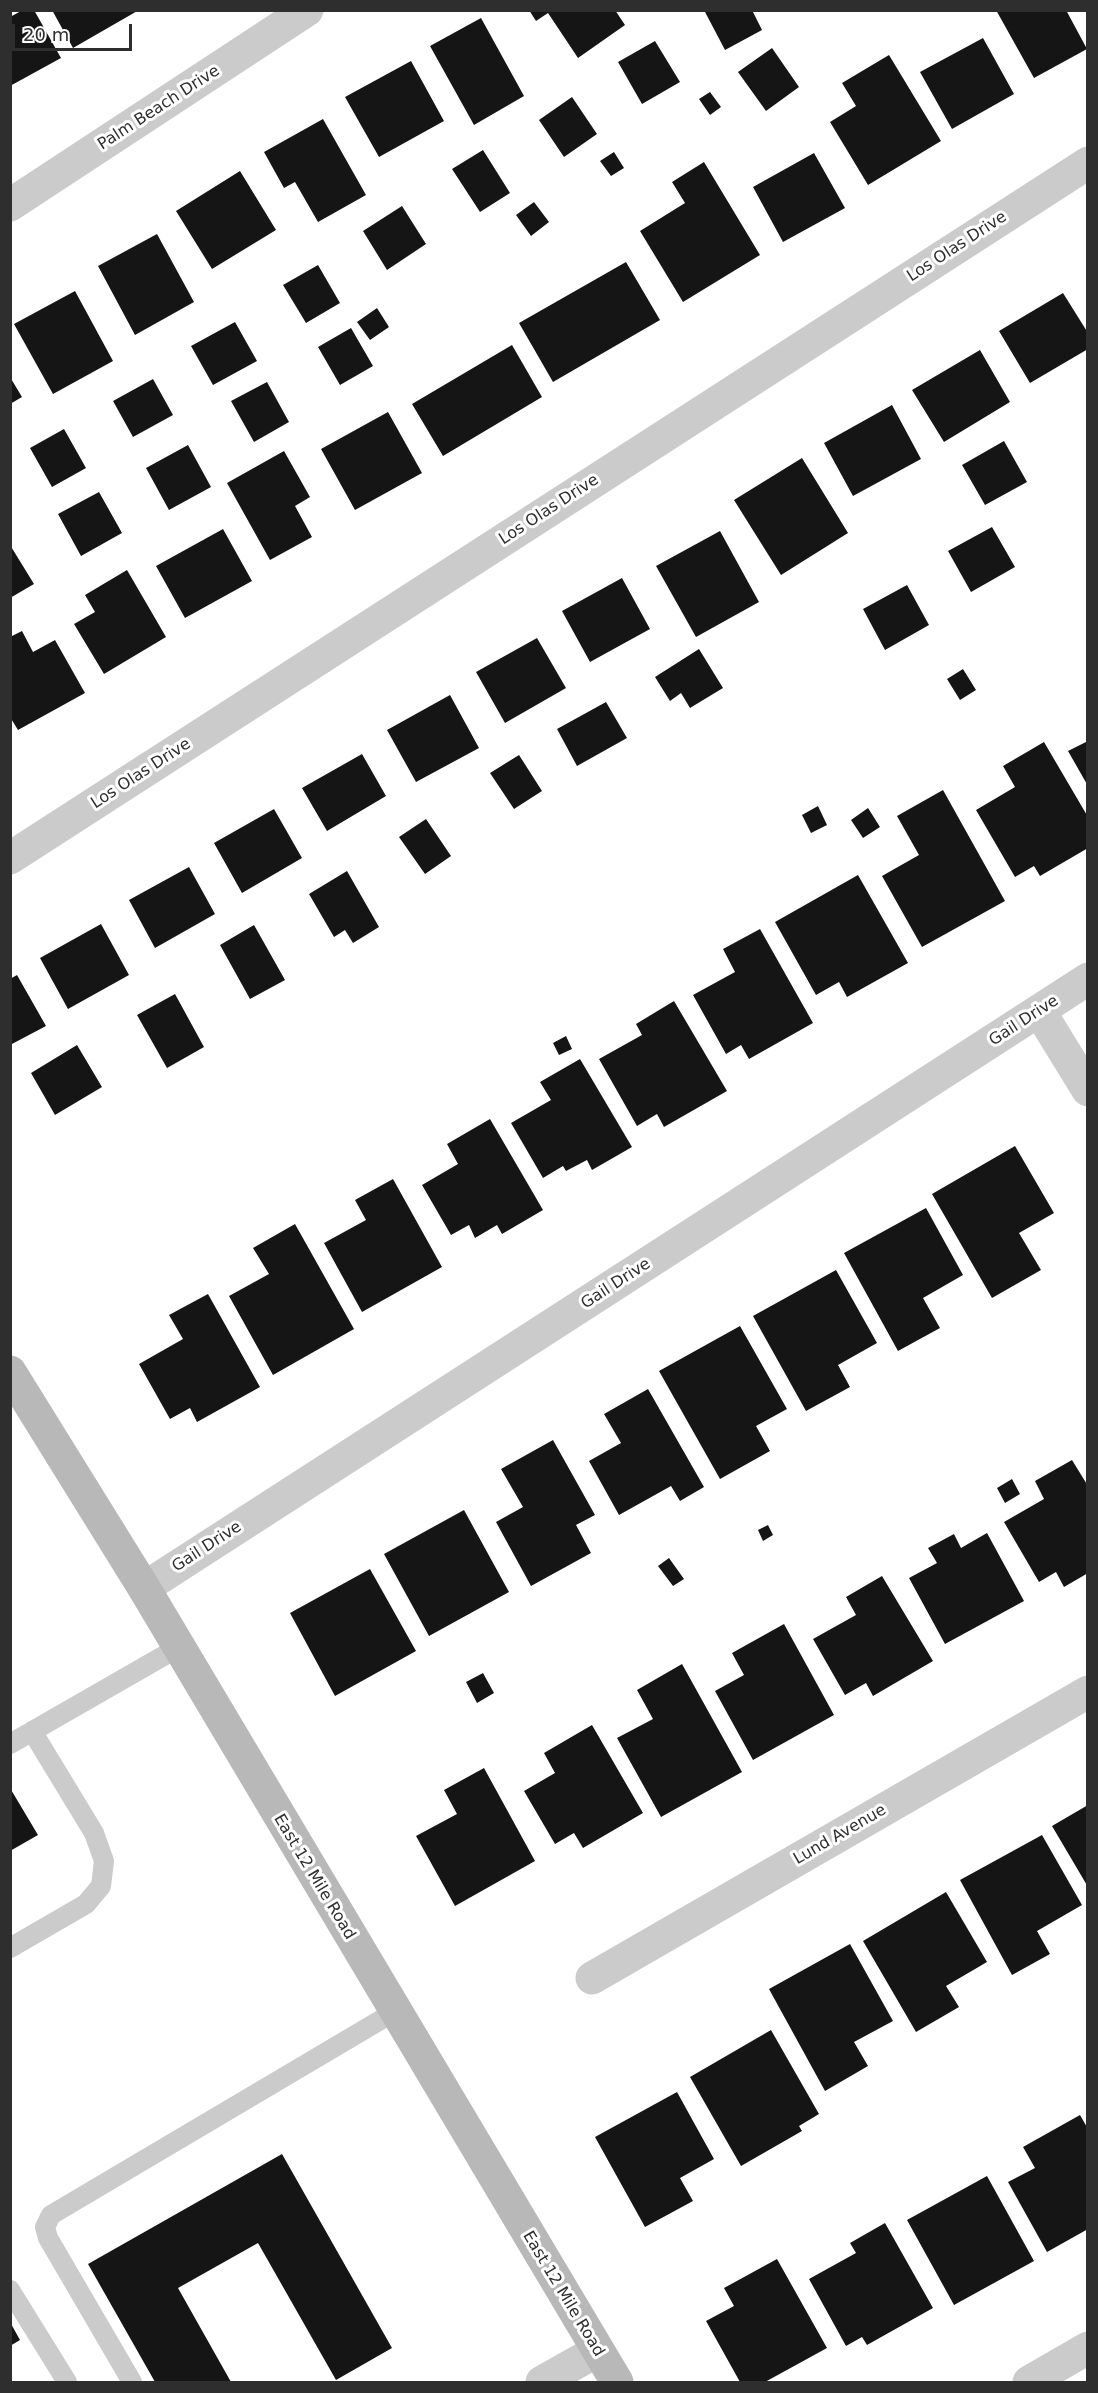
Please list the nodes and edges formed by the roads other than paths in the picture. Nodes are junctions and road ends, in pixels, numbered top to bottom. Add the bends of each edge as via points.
1 (307, 10) edge
2 (1088, 163) edge
3 (10, 205) edge
4 (10, 858) edge
5 (1088, 979) edge
6 (1040, 1012) junction
7 (1088, 1090) edge
8 (10, 1372) edge
9 (144, 1588) junction
10 (179, 1647) junction
11 (1088, 1692) edge
12 (32, 1731) junction
13 (10, 1744) edge
14 (10, 1948) edge
15 (592, 1978) dead end
16 (394, 2012) junction
17 (10, 2290) edge
18 (1088, 2348) edge
19 (597, 2350) junction
20 (67, 2382) edge
21 (132, 2382) edge
22 (543, 2382) edge
23 (616, 2382) edge
24 (1029, 2382) edge

1 - 3 street, Palm Beach Drive
2 - 4 street, Los Olas Drive
5 - 6 street, Gail Drive
6 - 7 street
6 - 9 street, Gail Drive
8 - 9 main road, East 12 Mile Road
9 - 10 main road, East 12 Mile Road
10 - 12 lane
10 - 16 main road, East 12 Mile Road
11 - 15 street, Lund Avenue
12 - 13 lane
12 - 14 lane via 94,1833 104,1861 101,1886 87,1904
16 - 19 main road, East 12 Mile Road
16 - 21 lane via 51,2215 45,2227 48,2238
17 - 20 lane
18 - 24 street
19 - 22 street
19 - 23 main road, East 12 Mile Road

